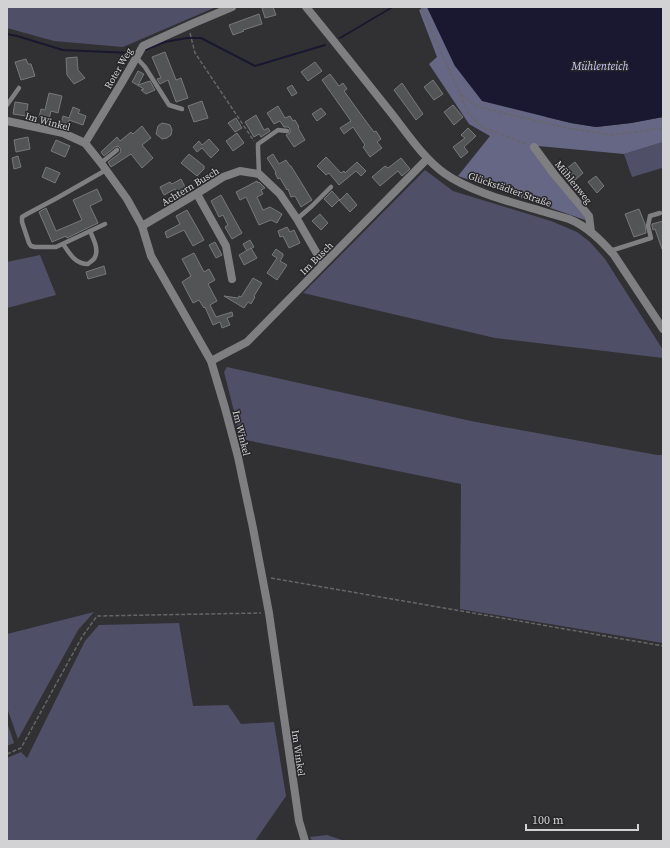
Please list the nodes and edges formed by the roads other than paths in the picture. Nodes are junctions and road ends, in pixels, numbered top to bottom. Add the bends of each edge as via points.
1 (232, 7) edge
2 (306, 7) edge
3 (136, 57) junction
4 (19, 88) dead end
5 (7, 106) edge
6 (182, 109) dead end
7 (7, 121) edge
8 (287, 131) dead end
9 (84, 143) junction
10 (534, 147) road end
11 (117, 150) dead end
12 (427, 159) junction
13 (103, 166) junction
14 (259, 174) junction
15 (331, 187) dead end
16 (198, 194) junction
17 (660, 213) dead end
18 (297, 219) junction
19 (105, 224) dead end
20 (142, 226) junction
21 (90, 231) junction
22 (591, 232) junction
23 (63, 244) junction
24 (610, 250) junction
25 (323, 264) junction
26 (232, 279) dead end
27 (663, 329) edge
28 (211, 361) junction
29 (305, 841) edge

1 - 3 street, Roter Weg via 143,46
2 - 12 street, Glückstädter Straße
3 - 6 lane via 169,105
3 - 9 street, Roter Weg
4 - 5 lane
7 - 9 street, Im Winkel via 63,133
8 - 14 lane via 278,130 258,144
9 - 13 street, Im Winkel
10 - 22 street, Mühlenweg via 589,216
11 - 13 lane
12 - 22 street, Glückstädter Straße via 443,173 469,187 570,219
12 - 25 street, Im Busch
13 - 20 street, Im Winkel via 127,199
13 - 23 lane via 57,198 22,217 31,246 43,248
14 - 16 street, Achtern Busch via 240,171 223,176
14 - 18 street via 280,194
15 - 18 lane
16 - 20 street, Achtern Busch
16 - 26 street via 226,246
17 - 24 lane via 650,216 648,226 651,238
18 - 25 street
19 - 21 lane
20 - 28 street, Im Winkel via 150,256
21 - 23 lane
21 - 23 lane via 96,253 95,258 88,264 77,262
22 - 24 street, Glückstädter Straße
24 - 27 street, Glückstädter Straße
25 - 28 street, Im Busch via 247,342
28 - 29 street, Im Winkel via 238,457 254,528 299,821

